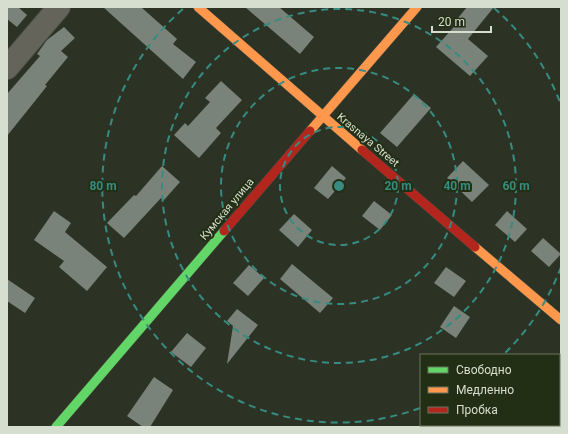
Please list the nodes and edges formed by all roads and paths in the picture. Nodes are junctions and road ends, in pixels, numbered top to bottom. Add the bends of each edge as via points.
1 (59, 7) edge
2 (198, 7) edge
3 (417, 7) edge
4 (7, 68) edge
5 (322, 116) junction
6 (561, 320) edge
7 (56, 427) edge

1 - 4 street
2 - 5 street, Krasnaya Street
3 - 5 street, Кумская улица
5 - 6 street, Krasnaya Street
5 - 7 street, Кумская улица

